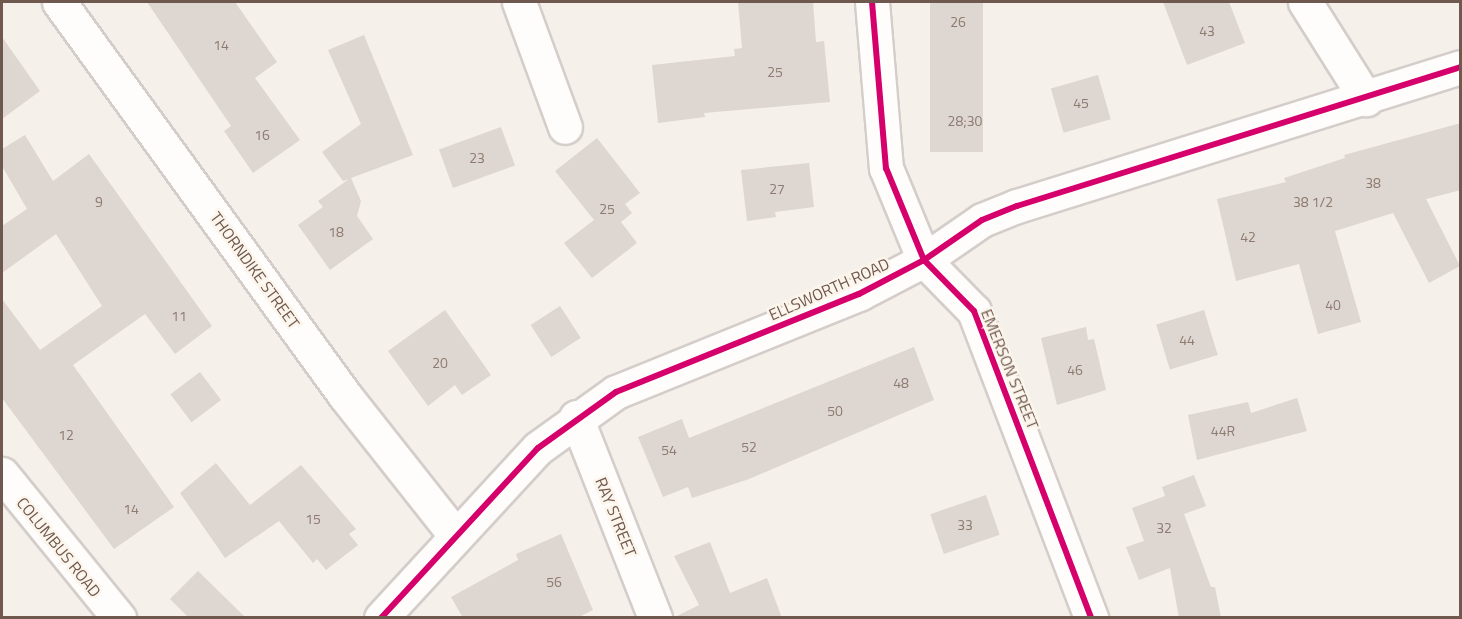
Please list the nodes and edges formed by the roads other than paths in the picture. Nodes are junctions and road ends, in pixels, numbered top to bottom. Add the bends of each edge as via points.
1 (59, 2) edge
2 (519, 2) edge
3 (872, 2) edge
4 (1305, 2) edge
5 (1461, 67) edge
6 (1366, 99) junction
7 (565, 127) dead end
8 (924, 260) junction
9 (576, 417) junction
10 (2, 474) edge
11 (455, 535) junction
12 (119, 618) edge
13 (381, 618) edge
14 (655, 618) edge
15 (1091, 618) edge

1 - 11 street, THORNDIKE STREET via 346,397
2 - 7 street
3 - 8 street, EMERSON STREET via 886,168
4 - 6 street
5 - 6 street, ELLSWORTH ROAD
6 - 8 street, ELLSWORTH ROAD via 1017,206 982,220
8 - 9 street, ELLSWORTH ROAD via 859,294 616,392
8 - 15 street, EMERSON STREET via 974,311
9 - 11 street, ELLSWORTH ROAD via 538,448
9 - 14 street, RAY STREET
10 - 12 street, COLUMBUS ROAD
11 - 13 street, ELLSWORTH ROAD

